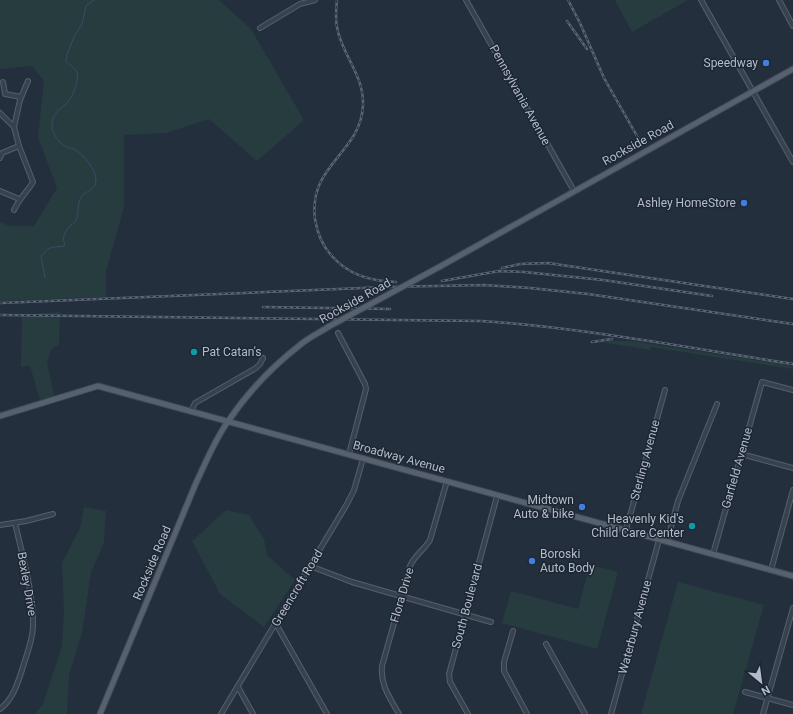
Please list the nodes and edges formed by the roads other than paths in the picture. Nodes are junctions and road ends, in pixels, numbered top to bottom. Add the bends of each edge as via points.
1 (314, 0) edge
2 (466, 0) edge
3 (701, 0) edge
4 (779, 0) edge
5 (793, 26) edge
6 (260, 28) dead end
7 (793, 69) edge
8 (28, 81) dead end
9 (3, 82) dead end
10 (752, 91) junction
11 (21, 96) junction
12 (0, 113) edge
13 (14, 127) junction
14 (19, 146) junction
15 (0, 158) edge
16 (793, 162) edge
17 (0, 191) edge
18 (574, 191) junction
19 (19, 199) junction
20 (14, 210) dead end
21 (338, 334) dead end
22 (263, 358) dead end
23 (665, 390) dead end
24 (793, 390) edge
25 (717, 404) dead end
26 (191, 411) junction
27 (0, 416) edge
28 (228, 421) junction
29 (349, 454) junction
30 (741, 454) junction
31 (363, 458) junction
32 (793, 468) edge
33 (447, 481) junction
34 (793, 490) edge
35 (497, 496) junction
36 (53, 514) dead end
37 (15, 524) junction
38 (0, 525) edge
39 (626, 530) junction
40 (658, 540) junction
41 (667, 542) junction
42 (713, 554) junction
43 (310, 566) junction
44 (771, 570) junction
45 (793, 576) edge
46 (401, 596) junction
47 (793, 608) edge
48 (465, 614) junction
49 (491, 622) dead end
50 (276, 624) junction
51 (513, 631) dead end
52 (546, 644) dead end
53 (238, 687) junction
54 (745, 692) dead end
55 (768, 698) junction
56 (793, 705) edge
57 (0, 709) edge
58 (100, 714) edge
59 (221, 714) edge
60 (253, 714) edge
61 (327, 714) edge
62 (398, 714) edge
63 (468, 714) edge
64 (527, 714) edge
65 (585, 714) edge
66 (611, 714) edge
67 (763, 714) edge

1 - 6 street via 300,4
2 - 18 street, Pennsylvania Avenue
3 - 10 street
4 - 5 street
7 - 10 main road, Rockside Road
8 - 11 street
9 - 11 street via 5,94
10 - 16 street
10 - 18 main road, Rockside Road
11 - 13 street
12 - 13 street
13 - 14 street
14 - 15 street via 2,153
14 - 19 street via 33,182
17 - 19 street
18 - 28 main road, Rockside Road, bridge via 301,344 263,379
19 - 20 street
21 - 29 street via 366,389
22 - 26 street via 256,368 195,403
23 - 39 street, Sterling Avenue
24 - 30 street, Garfield Avenue via 762,382
25 - 41 street via 678,500
26 - 27 main road, Broadway Avenue via 98,386
26 - 28 main road, Broadway Avenue
28 - 29 main road, Broadway Avenue
28 - 58 main road, Rockside Road via 199,477
29 - 31 main road, Broadway Avenue
30 - 32 street
30 - 42 street, Garfield Avenue
31 - 33 main road, Broadway Avenue
31 - 43 street, Greencroft Road via 354,490
33 - 35 main road, Broadway Avenue
33 - 46 street, Flora Drive via 430,540 412,562
34 - 44 street
35 - 39 main road, Broadway Avenue
35 - 48 street, South Boulevard
36 - 37 street
37 - 38 street
37 - 57 street, Bexley Drive via 31,598 33,627 16,688
39 - 40 main road, Broadway Avenue
40 - 41 main road, Broadway Avenue
40 - 66 street, Waterbury Avenue
41 - 42 main road, Broadway Avenue
42 - 44 main road, Broadway Avenue
43 - 46 street via 352,582
43 - 50 street, Greencroft Road
44 - 45 main road, Broadway Avenue
46 - 48 street
46 - 62 street, Flora Drive via 381,672 384,688
47 - 55 street
48 - 49 street
48 - 63 street, South Boulevard via 449,678
50 - 53 street, Greencroft Road
50 - 61 street
51 - 64 street via 504,662 504,672
52 - 65 street
53 - 59 street, Greencroft Road
53 - 60 street
54 - 55 street
55 - 56 street
55 - 67 street

